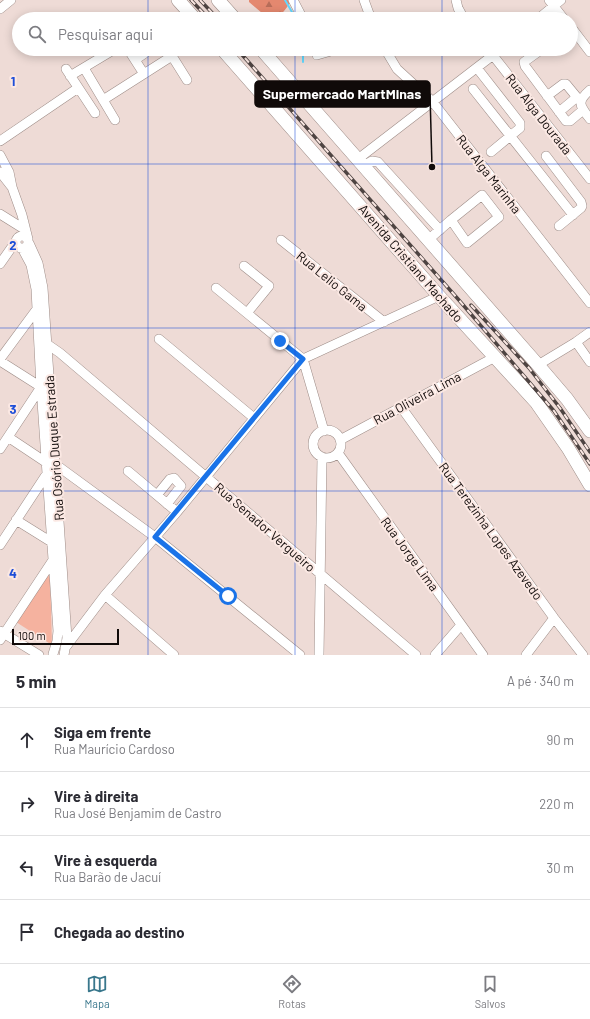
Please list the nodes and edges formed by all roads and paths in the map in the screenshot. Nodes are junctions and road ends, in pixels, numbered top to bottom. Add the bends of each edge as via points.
1 (11, 0) edge
2 (178, 0) edge
3 (218, 0) edge
4 (292, 0) edge
5 (364, 0) edge
6 (456, 0) edge
7 (555, 2) edge
8 (0, 9) edge
9 (189, 12) edge
10 (229, 12) edge
11 (299, 12) edge
12 (368, 12) edge
13 (460, 12) edge
14 (545, 12) edge
15 (560, 12) edge
16 (578, 37) edge
17 (590, 52) edge
18 (104, 56) edge
19 (132, 56) edge
20 (141, 56) edge
21 (228, 56) edge
22 (267, 56) edge
23 (389, 56) edge
24 (488, 56) edge
25 (494, 56) edge
26 (532, 56) edge
27 (135, 60) junction
28 (84, 68) junction
29 (477, 68) junction
30 (144, 74) junction
31 (187, 80) dead end
32 (78, 88) junction
33 (474, 89) dead end
34 (590, 90) edge
35 (547, 96) junction
36 (103, 100) junction
37 (432, 102) junction
38 (580, 103) junction
39 (560, 112) junction
40 (95, 113) dead end
41 (590, 119) edge
42 (115, 120) dead end
43 (510, 135) junction
44 (0, 141) edge
45 (491, 152) dead end
46 (0, 155) edge
47 (546, 156) dead end
48 (361, 162) junction
49 (0, 172) edge
50 (590, 179) edge
51 (12, 187) junction
52 (0, 214) edge
53 (573, 215) junction
54 (452, 220) junction
55 (559, 226) dead end
56 (440, 230) junction
57 (23, 239) junction
58 (281, 240) dead end
59 (428, 240) junction
60 (0, 264) edge
61 (244, 266) dead end
62 (216, 288) dead end
63 (439, 296) junction
64 (590, 303) edge
65 (41, 308) junction
66 (247, 313) junction
67 (384, 322) junction
68 (590, 332) edge
69 (159, 339) dead end
70 (576, 342) junction
71 (43, 344) junction
72 (495, 357) junction
73 (303, 359) junction
74 (0, 360) edge
75 (590, 362) edge
76 (538, 365) junction
77 (45, 386) junction
78 (401, 407) junction
79 (254, 418) junction
80 (324, 431) junction
81 (590, 431) edge
82 (8, 437) junction
83 (340, 440) junction
84 (0, 449) edge
85 (338, 453) junction
86 (322, 457) junction
87 (49, 466) junction
88 (128, 471) dead end
89 (206, 476) junction
90 (590, 485) edge
91 (157, 495) junction
92 (167, 504) junction
93 (177, 512) junction
94 (16, 520) junction
95 (155, 537) junction
96 (56, 542) junction
97 (0, 545) edge
98 (57, 560) junction
99 (321, 576) junction
100 (105, 595) junction
101 (554, 618) junction
102 (461, 625) junction
103 (79, 629) junction
104 (62, 631) junction
105 (1, 635) edge
106 (58, 653) edge
107 (39, 655) edge
108 (174, 655) edge
109 (300, 655) edge
110 (319, 655) edge
111 (416, 655) edge
112 (435, 655) edge
113 (483, 655) edge
114 (526, 655) edge
115 (583, 655) edge

1 - 8 street
2 - 9 highway
3 - 10 highway
4 - 11 street
5 - 12 street
6 - 13 street
7 - 14 street
7 - 15 street
16 - 17 street
18 - 28 street
19 - 27 street
20 - 27 street
21 - 63 highway, Avenida Cristiano Machado
22 - 48 highway, Avenida Cristiano Machado
23 - 37 street, Rua Alga Marinha via 397,70
24 - 29 street
25 - 50 street, Rua Alga Dourada
26 - 35 street via 524,64
27 - 30 street
28 - 32 street via 68,72
28 - 36 street
29 - 37 street
29 - 43 street via 520,123 520,128
30 - 31 street via 172,56
30 - 36 street
32 - 40 street
32 - 44 street
33 - 43 street
34 - 38 street via 581,98
35 - 38 street via 562,84 566,84
35 - 39 street
36 - 42 street
37 - 48 street
37 - 64 street, Rua Alga Marinha
38 - 39 street
38 - 39 street via 570,122
38 - 41 street
43 - 45 street
43 - 53 street
46 - 51 street, Rua Osório Duque Estrada via 9,172
47 - 53 street via 581,202 581,208
48 - 56 street via 378,162
48 - 59 highway, Avenida Cristiano Machado
49 - 51 street, Rua Osório Duque Estrada
51 - 57 street, Rua Osório Duque Estrada
52 - 57 street
53 - 55 street
54 - 54 street via 482,195 499,217 468,243
54 - 56 street
56 - 59 street
57 - 60 street via 9,250
57 - 65 street, Rua Osório Duque Estrada
58 - 67 street, Rua Lelio Gama
59 - 76 highway, Avenida Cristiano Machado
61 - 66 street via 269,286
62 - 66 street
63 - 67 street
63 - 72 highway, Avenida Cristiano Machado
65 - 71 street, Rua Osório Duque Estrada
65 - 74 street
66 - 73 street
67 - 73 street
68 - 70 street
69 - 79 street
70 - 75 street
70 - 76 street
71 - 77 street, Rua Osório Duque Estrada
71 - 89 street, Rua Senador Vergueiro
72 - 78 street, Rua Oliveira Lima
72 - 90 highway, Avenida Cristiano Machado via 536,402
73 - 79 street
73 - 80 street
74 - 77 street
76 - 81 highway, Avenida Cristiano Machado
77 - 82 street
77 - 87 street, Rua Osório Duque Estrada
78 - 83 street, Rua Oliveira Lima
78 - 101 street, Rua Terezinha Lopes Azevedo
79 - 89 street
80 - 83 street via 332,431
80 - 86 street via 316,435 313,443 315,451
82 - 84 street
82 - 87 street
83 - 85 street
85 - 86 street via 330,458
85 - 102 street, Rua Jorge Lima
86 - 99 street
87 - 94 street
87 - 95 street
87 - 96 street, Rua Osório Duque Estrada
88 - 91 street
89 - 93 street
89 - 99 street, Rua Senador Vergueiro
91 - 92 street
91 - 92 street via 165,486 175,494
92 - 93 street
93 - 95 street
94 - 96 street
94 - 97 street
95 - 100 street
95 - 109 street
96 - 98 street, Rua Osório Duque Estrada
98 - 104 street, Rua Osório Duque Estrada
98 - 105 street
99 - 110 street
99 - 111 street, Rua Senador Vergueiro
100 - 103 street
100 - 108 street
101 - 114 street
101 - 115 street, Rua Terezinha Lopes Azevedo
102 - 112 street
102 - 113 street, Rua Jorge Lima
103 - 104 street
103 - 106 street
104 - 106 street, Rua Osório Duque Estrada via 57,641
105 - 107 street

